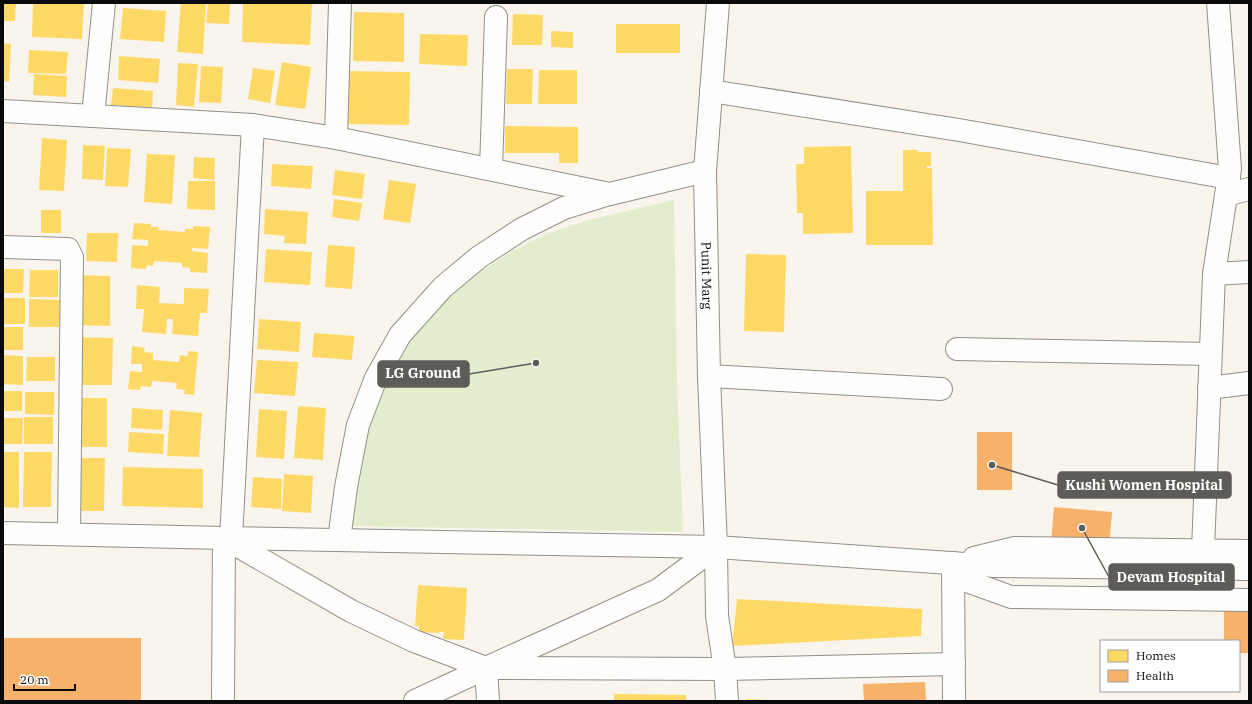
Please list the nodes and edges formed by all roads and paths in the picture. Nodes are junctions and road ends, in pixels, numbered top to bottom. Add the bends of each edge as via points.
1 (104, 3) edge
2 (340, 3) edge
3 (718, 3) edge
4 (1218, 3) edge
5 (496, 17) dead end
6 (711, 91) junction
7 (3, 111) edge
8 (93, 116) junction
9 (253, 125) junction
10 (336, 138) junction
11 (490, 169) junction
12 (705, 172) junction
13 (1227, 186) junction
14 (1249, 189) edge
15 (610, 194) junction
16 (3, 247) edge
17 (1249, 272) edge
18 (1214, 274) junction
19 (957, 349) dead end
20 (1210, 354) junction
21 (709, 376) junction
22 (1249, 384) edge
23 (1209, 388) junction
24 (941, 390) dead end
25 (3, 533) edge
26 (68, 534) junction
27 (228, 539) junction
28 (339, 540) junction
29 (716, 547) junction
30 (1203, 550) junction
31 (1249, 551) edge
32 (1249, 569) edge
33 (953, 570) junction
34 (994, 572) junction
35 (1249, 582) edge
36 (1249, 600) edge
37 (954, 664) junction
38 (486, 668) junction
39 (725, 669) junction
40 (223, 701) edge
41 (415, 701) edge
42 (488, 701) edge
43 (727, 701) edge
44 (954, 701) edge

1 - 8 street
2 - 10 street
3 - 6 street, Punit Marg
4 - 13 street via 1230,169
5 - 11 street
6 - 12 street, Punit Marg
6 - 13 street via 959,130
7 - 8 street
8 - 9 street
9 - 10 street
9 - 27 street
10 - 11 street
11 - 15 street
12 - 15 street
12 - 21 street, Punit Marg
13 - 14 street
13 - 18 street
15 - 28 street via 564,208 522,229 479,257 443,287 400,335 376,378 358,425
16 - 26 street via 68,249 72,258
17 - 18 street
18 - 20 street
19 - 20 street
20 - 23 street
21 - 24 street
21 - 29 street, Punit Marg
22 - 23 street
23 - 30 street
25 - 26 street
26 - 27 street
27 - 28 street
27 - 38 street via 351,610 414,641
27 - 40 street
28 - 29 street
29 - 33 street
29 - 38 street via 658,590
29 - 39 street, Punit Marg via 717,616
30 - 31 street
30 - 33 street via 1015,548
32 - 34 street
33 - 34 street
33 - 36 street via 1011,597
33 - 37 street
34 - 35 street
37 - 39 street
37 - 44 street
38 - 39 street
38 - 41 street
38 - 42 street
39 - 43 street, Punit Marg

